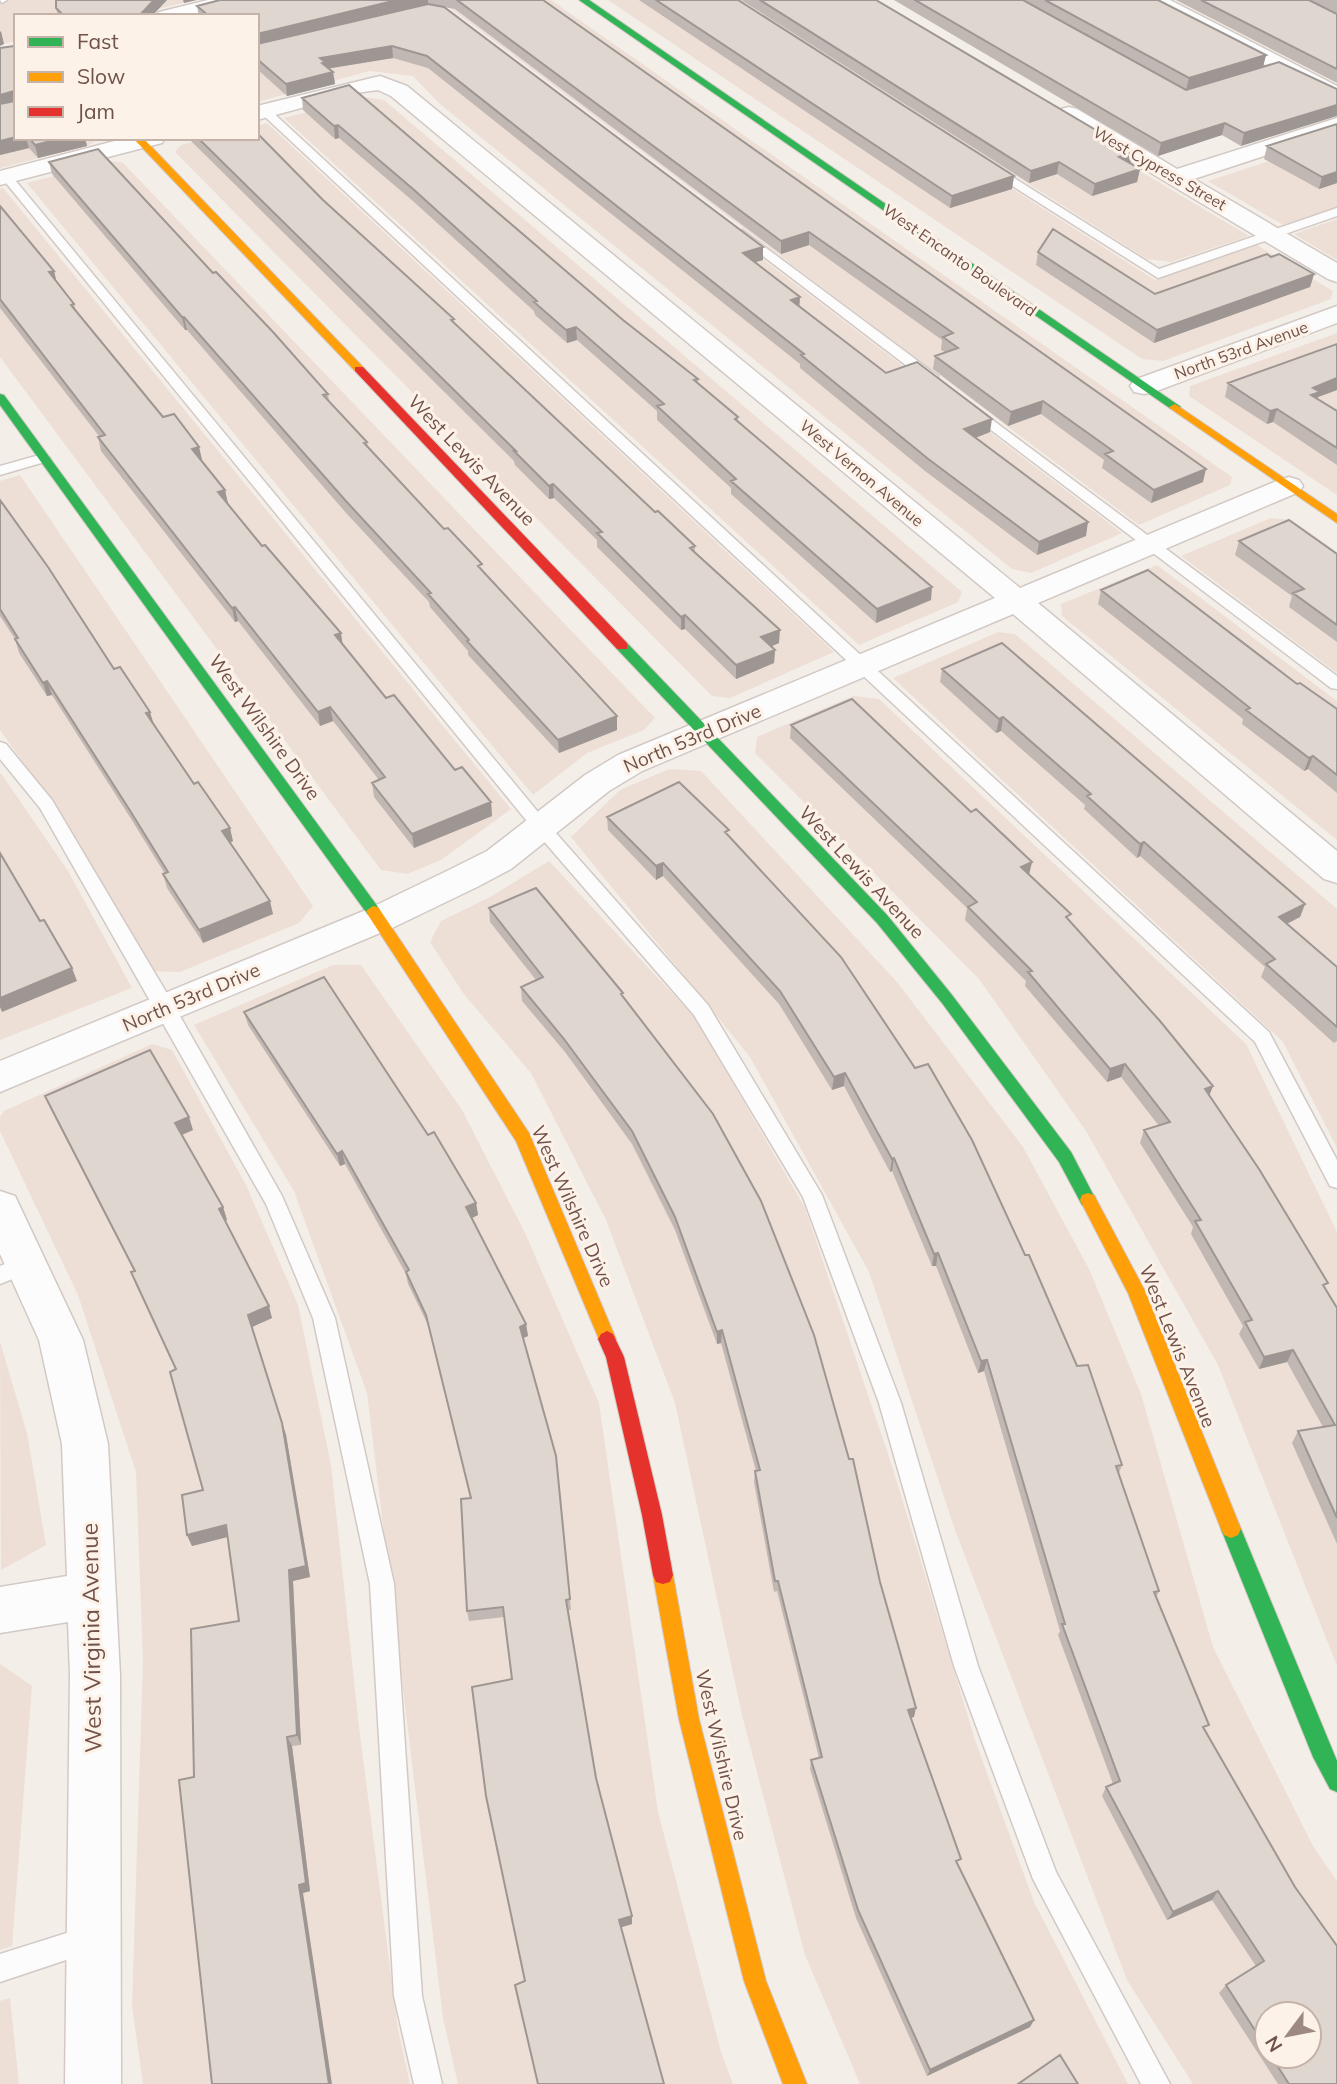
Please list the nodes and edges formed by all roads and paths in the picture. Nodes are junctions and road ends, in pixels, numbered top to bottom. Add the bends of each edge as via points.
1 (235, 0) edge
2 (583, 0) edge
3 (1154, 0) edge
4 (175, 14) edge
5 (1337, 95) edge
6 (1055, 106) edge
7 (261, 112) edge
8 (1337, 125) edge
9 (140, 140) edge
10 (145, 140) edge
11 (984, 163) edge
12 (3, 177) edge
13 (1175, 177) junction
14 (1337, 212) edge
15 (728, 223) edge
16 (1272, 234) junction
17 (1337, 274) edge
18 (1337, 314) edge
19 (940, 383) edge
20 (1144, 386) junction
21 (0, 397) edge
22 (962, 400) edge
23 (43, 458) junction
24 (0, 471) edge
25 (1289, 486) junction
26 (1337, 519) edge
27 (1151, 544) junction
28 (1016, 600) junction
29 (865, 666) junction
30 (1337, 684) edge
31 (703, 733) junction
32 (0, 748) edge
33 (541, 827) junction
34 (1337, 870) edge
35 (379, 919) junction
36 (165, 1007) junction
37 (0, 1077) edge
38 (1337, 1180) edge
39 (0, 1208) edge
40 (13, 1270) edge
41 (92, 1595) junction
42 (0, 1610) edge
43 (1337, 1782) edge
44 (92, 1938) junction
45 (0, 1968) edge
46 (93, 2084) edge
47 (428, 2084) edge
48 (795, 2084) edge
49 (1156, 2084) edge

1 - 4 street
2 - 20 street, West Encanto Boulevard
3 - 5 street via 1277,69
6 - 13 street, West Cypress Street
7 - 28 street, West Vernon Avenue via 380,83 398,91
7 - 29 lane
8 - 13 street
9 - 12 street
10 - 31 street, West Lewis Avenue
11 - 16 lane via 1158,274
12 - 33 lane
13 - 16 street, West Cypress Street
14 - 16 lane
15 - 19 lane
16 - 17 street, West Cypress Street
18 - 20 street, North 53rd Avenue
20 - 25 street, West Encanto Boulevard
21 - 23 street, West Wilshire Drive
22 - 27 lane
23 - 24 lane
23 - 35 street, West Wilshire Drive
25 - 26 street, West Encanto Boulevard
25 - 27 street, North 53rd Drive
27 - 28 street, North 53rd Drive
27 - 30 lane
28 - 29 street, North 53rd Drive
28 - 34 street, West Vernon Avenue
29 - 31 street, North 53rd Drive
29 - 38 lane via 1262,1037
31 - 33 street, North 53rd Drive via 630,763
31 - 43 street, West Lewis Avenue via 881,919 1065,1157 1136,1291 1320,1750
32 - 36 lane via 46,804
33 - 35 street, North 53rd Drive via 499,860
33 - 49 lane via 701,1010 812,1195 890,1403 966,1666 1046,1879
35 - 36 street, North 53rd Drive
35 - 48 street, West Wilshire Drive via 523,1138 615,1357 652,1515 689,1719 755,1981
36 - 37 street, North 53rd Drive
36 - 47 lane via 275,1202 324,1318 382,1584 408,1996
39 - 40 street, West Virginia Avenue
40 - 41 street, West Virginia Avenue via 61,1340 85,1444
41 - 42 street
41 - 44 street, West Virginia Avenue
44 - 45 lane
44 - 46 street, West Virginia Avenue

